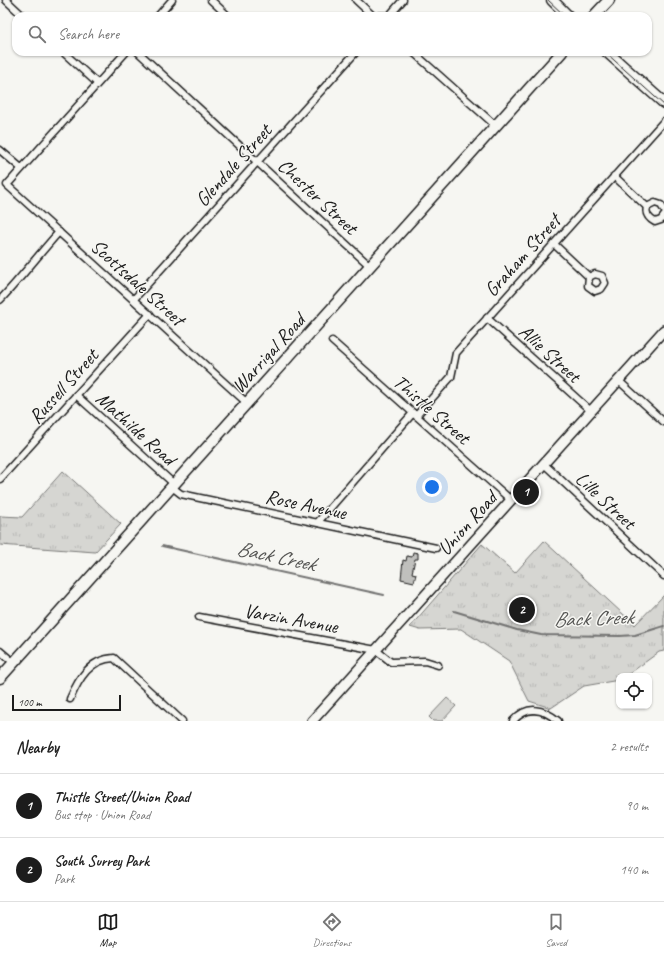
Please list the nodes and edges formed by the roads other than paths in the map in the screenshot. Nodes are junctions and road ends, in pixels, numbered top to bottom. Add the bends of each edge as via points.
1 (6, 0) edge
2 (172, 0) edge
3 (211, 0) edge
4 (356, 0) edge
5 (403, 0) edge
6 (552, 0) edge
7 (609, 0) edge
8 (19, 12) edge
9 (162, 12) edge
10 (224, 12) edge
11 (370, 12) edge
12 (392, 12) edge
13 (564, 12) edge
14 (598, 12) edge
15 (67, 56) edge
16 (122, 56) edge
17 (142, 56) edge
18 (352, 56) edge
19 (417, 56) edge
20 (558, 56) edge
21 (611, 56) edge
22 (97, 83) junction
23 (664, 103) edge
24 (664, 121) edge
25 (496, 126) junction
26 (0, 150) edge
27 (257, 162) junction
28 (21, 168) junction
29 (614, 176) junction
30 (647, 207) junction
31 (664, 210) edge
32 (664, 216) edge
33 (59, 232) junction
34 (554, 244) junction
35 (370, 266) junction
36 (589, 277) dead end
37 (134, 299) junction
38 (0, 300) edge
39 (150, 314) junction
40 (487, 318) junction
41 (664, 330) edge
42 (332, 342) dead end
43 (619, 381) junction
44 (76, 395) junction
45 (247, 403) junction
46 (591, 411) junction
47 (414, 415) junction
48 (664, 422) edge
49 (544, 464) junction
50 (0, 479) edge
51 (173, 486) junction
52 (511, 500) junction
53 (318, 522) junction
54 (436, 548) dead end
55 (664, 576) edge
56 (199, 617) dead end
57 (376, 650) junction
58 (0, 651) edge
59 (14, 663) junction
60 (438, 665) dead end
61 (0, 678) edge
62 (70, 699) dead end
63 (182, 721) edge
64 (312, 721) edge
65 (513, 721) edge
66 (558, 721) edge

1 - 8 street
2 - 9 street
3 - 10 street
4 - 11 street
5 - 12 street
6 - 13 main road
7 - 14 main road
15 - 22 street
16 - 22 street
17 - 27 street, Chester Street
18 - 27 street, Glendale Street
19 - 25 street
20 - 25 main road, Warrigal Road
21 - 23 main road
22 - 28 street
24 - 29 street, Graham Street
25 - 35 main road, Warrigal Road
26 - 28 street
27 - 35 street, Chester Street
27 - 37 street, Glendale Street
28 - 33 street, Scottsdale Street via 7,185
29 - 30 street
29 - 34 street, Graham Street
30 - 31 street via 655,203 661,205
30 - 32 street via 649,219 655,222
33 - 37 street, Scottsdale Street
33 - 38 street
34 - 36 street
34 - 40 street, Graham Street
35 - 45 main road, Warrigal Road
37 - 39 street, Scottsdale Street
39 - 44 street, Russell Street
39 - 45 street, Scottsdale Street
40 - 46 street, Allie Street
40 - 47 street, Graham Street via 456,353 451,377
41 - 43 street, Union Road
42 - 47 street, Thistle Street
43 - 46 street, Union Road
43 - 48 street
44 - 50 street, Russell Street
44 - 51 street, Mathilde Road
45 - 51 main road, Warrigal Road
46 - 49 street, Union Road
47 - 52 street, Thistle Street
47 - 53 street, Graham Street
49 - 52 street, Union Road
49 - 55 street, Lille Street
51 - 53 street, Rose Avenue via 181,494
51 - 59 main road, Warrigal Road
52 - 57 street, Union Road
53 - 54 street, Rose Avenue
56 - 57 street, Varzin Avenue
57 - 60 street via 391,662 425,661
57 - 64 street, Union Road
58 - 59 street
59 - 61 main road, Warrigal Road
62 - 63 street via 79,679 89,667 104,658 114,658
65 - 66 street via 527,710 534,709 544,711

